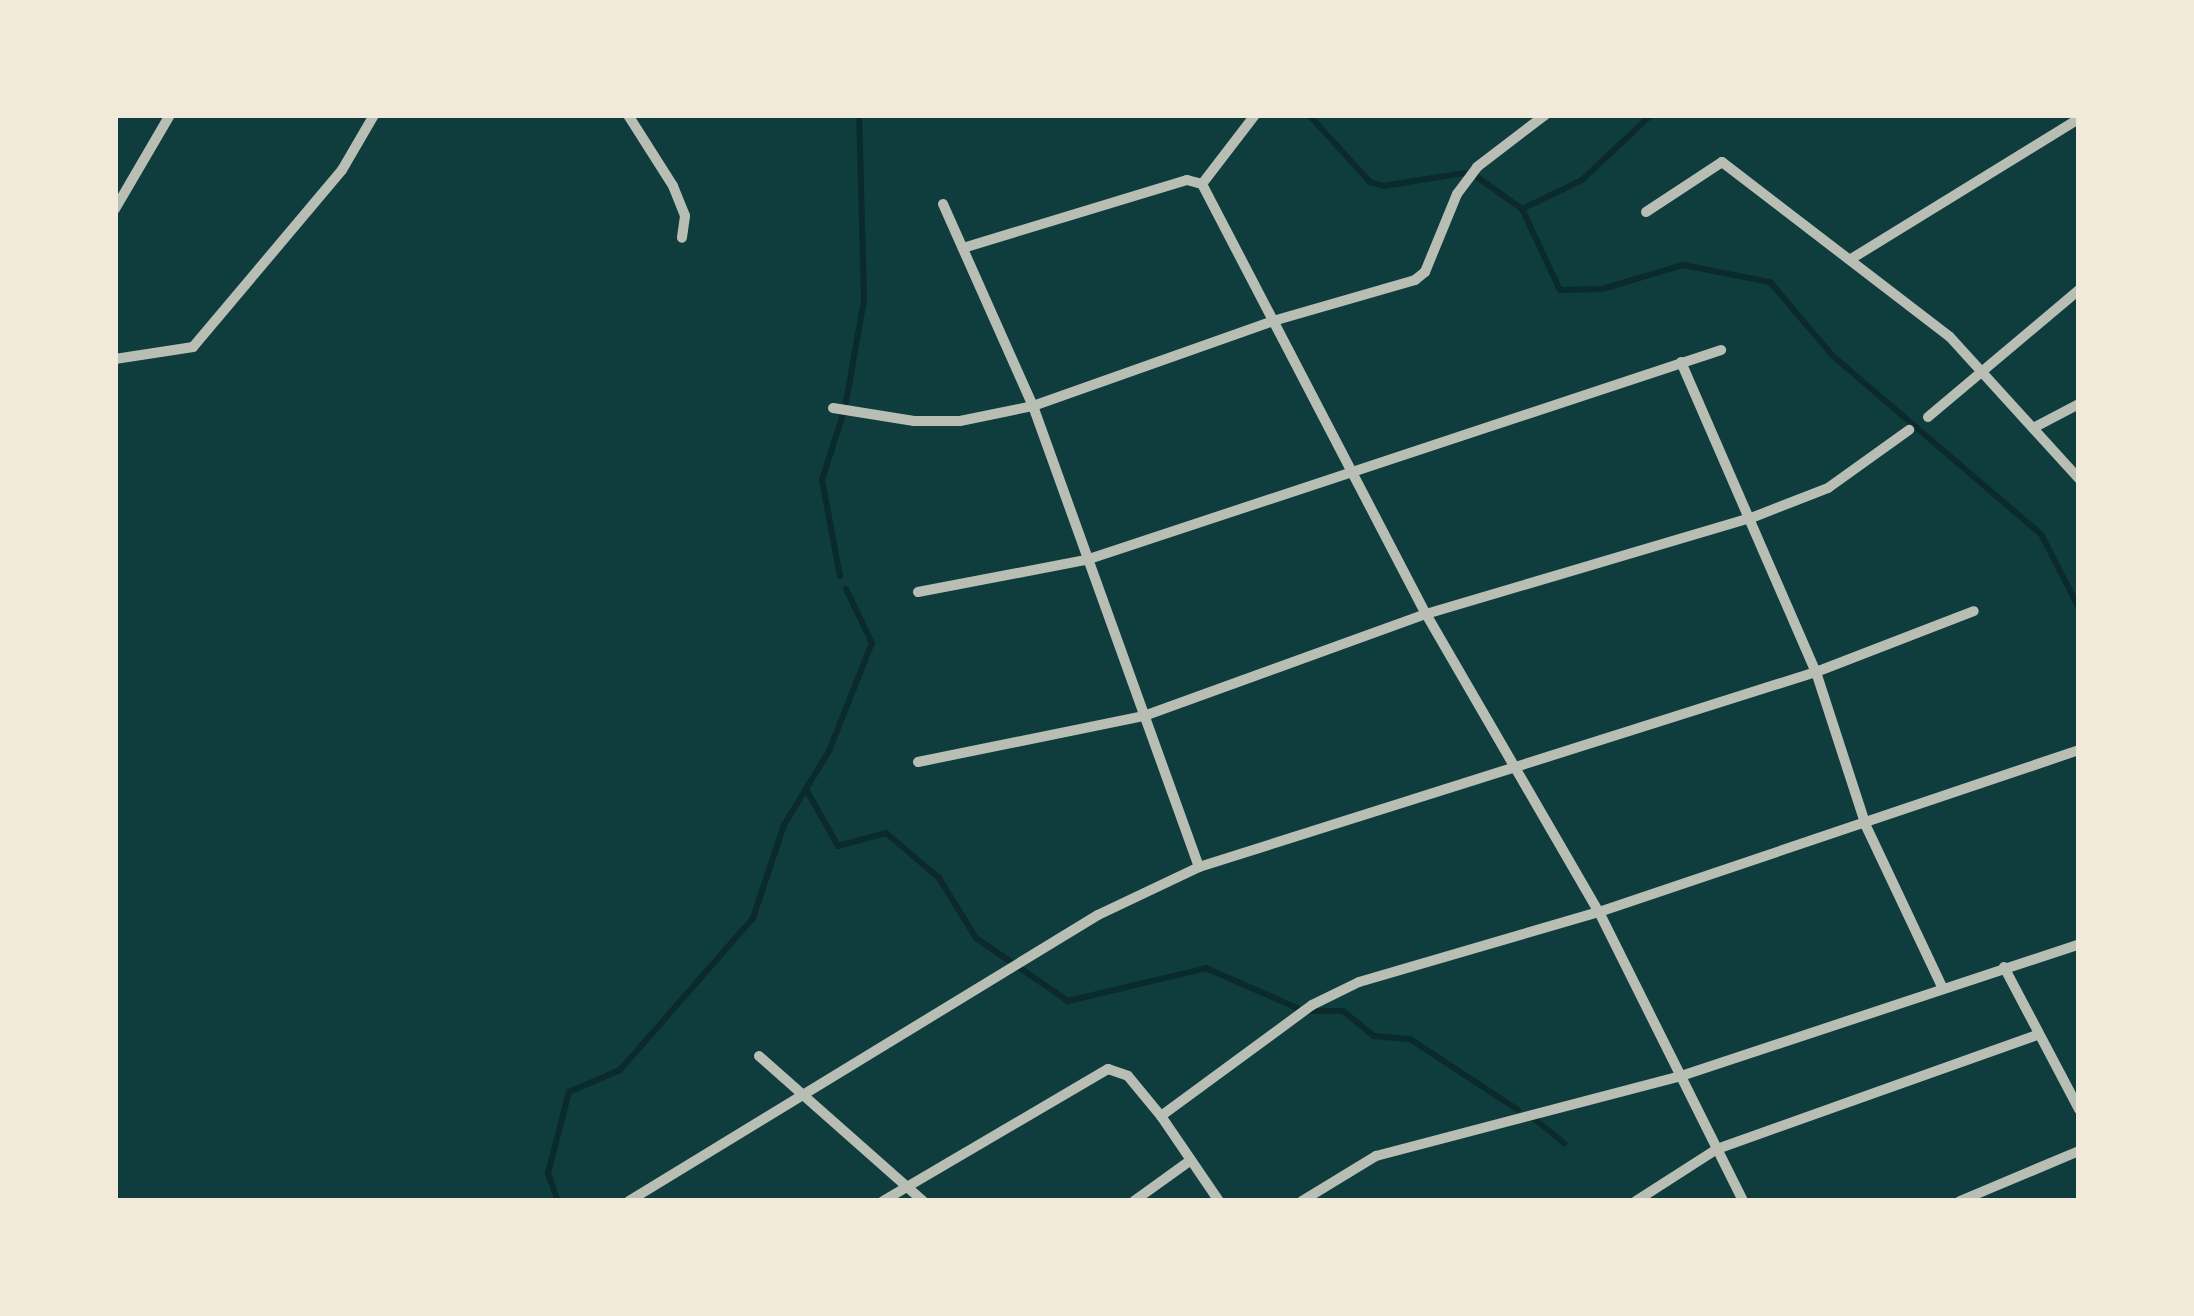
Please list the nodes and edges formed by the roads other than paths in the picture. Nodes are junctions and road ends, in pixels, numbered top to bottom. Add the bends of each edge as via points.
1 (170, 115) edge
2 (374, 115) edge
3 (628, 115) edge
4 (1255, 115) edge
5 (1545, 115) edge
6 (2079, 119) edge
7 (1202, 184) junction
8 (943, 204) dead end
9 (115, 209) edge
10 (1646, 212) dead end
11 (682, 238) dead end
12 (964, 248) junction
13 (1850, 259) junction
14 (2079, 290) edge
15 (1273, 321) junction
16 (1721, 350) dead end
17 (115, 359) edge
18 (1681, 362) junction
19 (1986, 372) junction
20 (2079, 404) edge
21 (1032, 406) junction
22 (833, 408) dead end
23 (1928, 417) dead end
24 (2033, 428) junction
25 (1909, 430) dead end
26 (1354, 471) junction
27 (2079, 479) edge
28 (1752, 518) junction
29 (1086, 560) junction
30 (918, 592) dead end
31 (1974, 611) dead end
32 (1426, 614) junction
33 (1816, 672) junction
34 (1144, 716) junction
35 (2079, 750) edge
36 (918, 762) dead end
37 (1514, 763) junction
38 (1866, 826) junction
39 (1200, 867) junction
40 (1599, 912) junction
41 (2079, 944) edge
42 (2004, 967) junction
43 (1942, 987) junction
44 (2038, 1035) junction
45 (759, 1056) dead end
46 (1681, 1076) junction
47 (806, 1094) junction
48 (2079, 1109) edge
49 (1161, 1116) junction
50 (1717, 1149) junction
51 (2079, 1151) edge
52 (1191, 1160) junction
53 (907, 1187) junction
54 (629, 1201) edge
55 (883, 1201) edge
56 (923, 1201) edge
57 (1134, 1201) edge
58 (1219, 1201) edge
59 (1302, 1201) edge
60 (1636, 1201) edge
61 (1743, 1201) edge
62 (1960, 1201) edge

1 - 9 street
2 - 17 street via 342,170 194,347
3 - 11 street via 673,186 684,216
4 - 7 street
5 - 15 street via 1478,167 1457,194 1425,272 1415,280
6 - 13 street
7 - 12 street via 1188,180
7 - 15 street
8 - 12 street
10 - 13 street via 1722,162
12 - 21 street
13 - 19 street
14 - 19 street
15 - 21 street
15 - 26 street
16 - 18 street
18 - 26 street
18 - 28 street
19 - 23 street
19 - 24 street
20 - 24 street
21 - 22 street via 960,421
21 - 29 street
24 - 27 street
25 - 28 street via 1828,488
26 - 29 street
26 - 32 street
28 - 32 street
28 - 33 street
29 - 30 street
29 - 34 street
31 - 33 street
32 - 34 street
32 - 37 street
33 - 37 street
33 - 38 street
34 - 36 street
34 - 39 street
35 - 38 street
37 - 39 street
37 - 40 street
38 - 40 street
38 - 43 street
39 - 47 street via 1098,915
40 - 46 street
40 - 49 street via 1360,982 1312,1005
41 - 42 street
42 - 43 street
42 - 44 street
43 - 46 street
44 - 48 street
44 - 50 street
45 - 47 street
46 - 50 street
46 - 59 street via 1376,1156
47 - 53 street
47 - 54 street
49 - 52 street
49 - 53 street via 1128,1076 1108,1069
50 - 60 street
50 - 61 street
51 - 62 street
52 - 57 street
52 - 58 street
53 - 55 street
53 - 56 street

